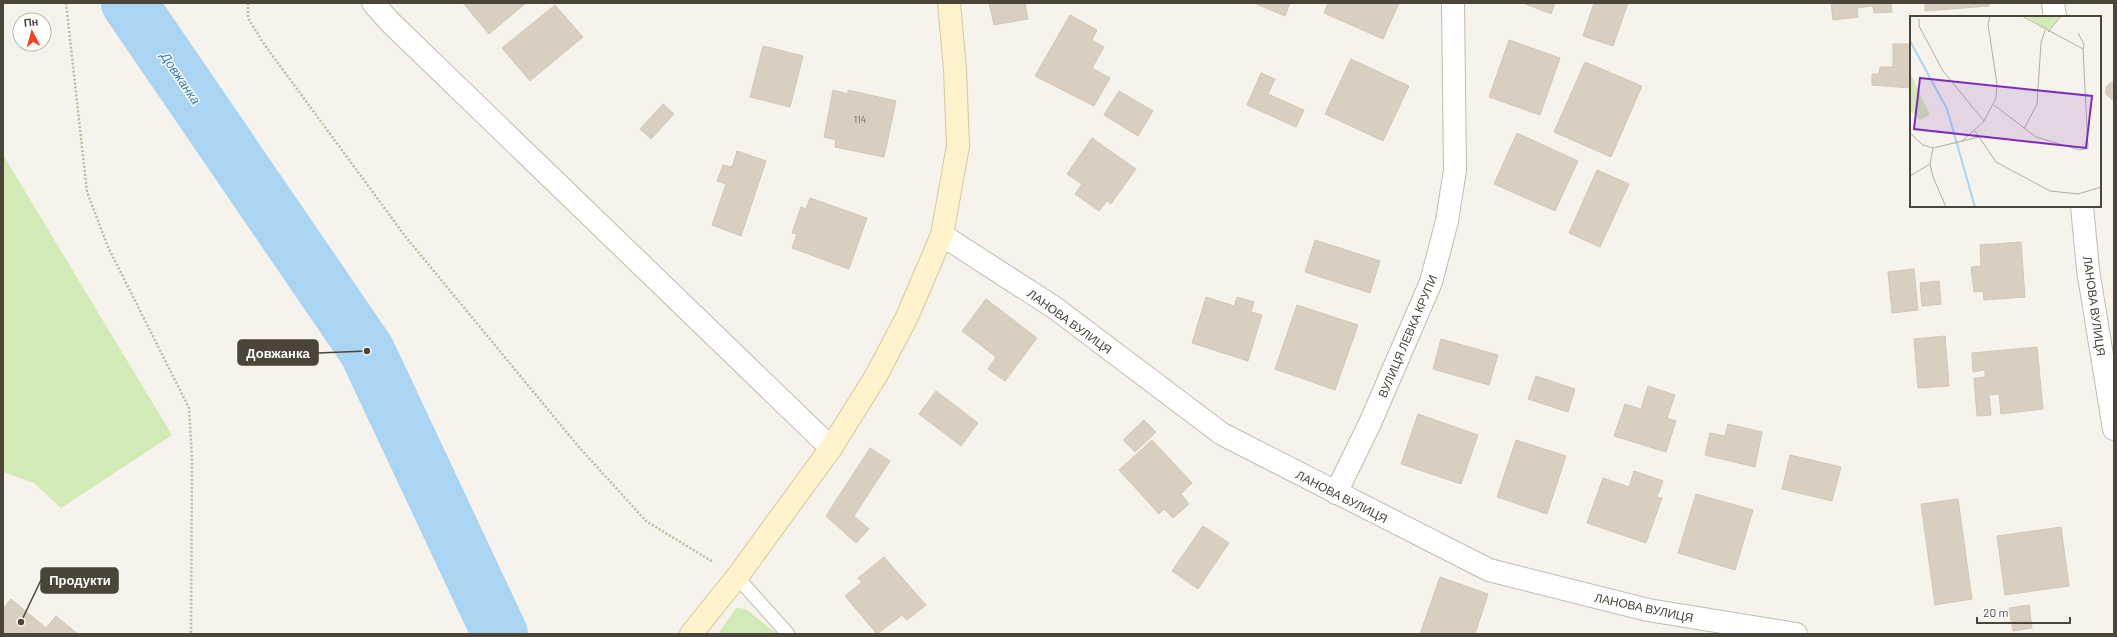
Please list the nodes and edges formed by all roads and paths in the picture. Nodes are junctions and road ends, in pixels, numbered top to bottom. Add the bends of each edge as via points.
1 (66, 3) edge
2 (248, 3) edge
3 (373, 3) edge
4 (949, 3) edge
5 (1453, 3) edge
6 (2053, 3) edge
7 (2055, 16) edge
8 (2082, 207) edge
9 (942, 235) junction
10 (2114, 429) edge
11 (831, 448) junction
12 (1336, 493) junction
13 (737, 577) junction
14 (191, 634) edge
15 (691, 634) edge
16 (788, 634) edge
17 (1796, 634) edge

1 - 14 path via 87,192 108,247 189,408 192,458
2 - 13 path via 248,18 264,44 405,236 578,446 646,521
3 - 11 street via 401,33
4 - 9 street via 958,146
5 - 12 street, ВУЛИЦЯ ЛЕВКА КРУПИ via 1455,170 1447,221 1431,282 1371,421
6 - 7 street
8 - 10 street, ЛАНОВА ВУЛИЦЯ via 2088,270
9 - 11 street via 907,317 876,376
9 - 12 street, ЛАНОВА ВУЛИЦЯ via 1055,308 1222,434
11 - 13 street
12 - 17 street, ЛАНОВА ВУЛИЦЯ via 1489,570 1648,610
13 - 15 street
13 - 16 lane

